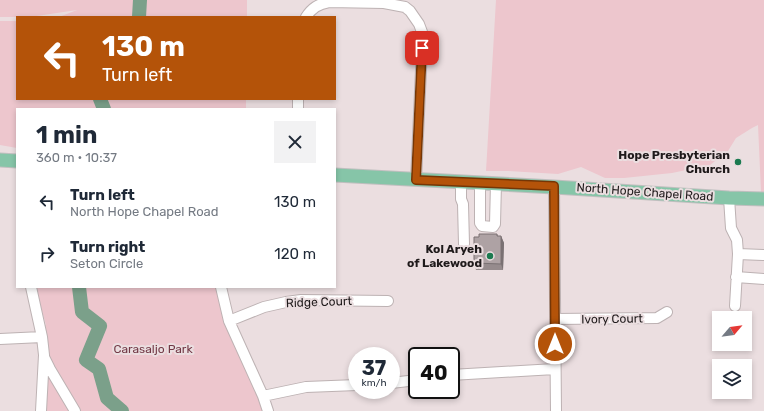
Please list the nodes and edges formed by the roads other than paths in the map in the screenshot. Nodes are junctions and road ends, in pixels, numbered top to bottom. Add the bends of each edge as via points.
1 (307, 16) edge
2 (0, 160) edge
3 (16, 161) edge
4 (336, 176) edge
5 (416, 180) junction
6 (461, 182) junction
7 (480, 183) junction
8 (496, 183) junction
9 (554, 186) junction
10 (729, 198) junction
11 (764, 199) edge
12 (464, 244) dead end
13 (738, 254) junction
14 (763, 255) dead end
15 (736, 277) junction
16 (764, 279) edge
17 (31, 288) edge
18 (220, 288) edge
19 (388, 301) dead end
20 (734, 306) dead end
21 (667, 312) dead end
22 (555, 319) junction
23 (229, 321) junction
24 (42, 337) junction
25 (0, 339) edge
26 (44, 355) junction
27 (555, 368) junction
28 (460, 374) edge
29 (348, 385) edge
30 (263, 396) junction
31 (41, 411) edge
32 (75, 411) edge
33 (268, 411) edge
34 (556, 411) edge

1 - 5 street via 314,8 329,2 384,3 405,7 419,24 422,48
2 - 3 main road
4 - 5 main road, North Hope Chapel Road
5 - 6 main road, North Hope Chapel Road
6 - 7 main road, North Hope Chapel Road
6 - 12 street
7 - 8 main road, North Hope Chapel Road
7 - 8 street via 480,223 482,226 493,227 496,224
8 - 9 main road, North Hope Chapel Road
9 - 10 main road, North Hope Chapel Road
9 - 22 street
10 - 11 main road, North Hope Chapel Road
10 - 13 street via 731,228 737,240
13 - 14 street
13 - 15 street
15 - 16 street
15 - 20 street
17 - 24 street
18 - 23 street
19 - 23 street, Ridge Court via 301,300 264,307
21 - 22 street, Ivory Court via 657,318
22 - 27 street
23 - 30 street
24 - 25 street
24 - 26 street
26 - 31 street
26 - 32 street
27 - 28 street
27 - 34 street
29 - 30 street via 306,387
30 - 33 street

